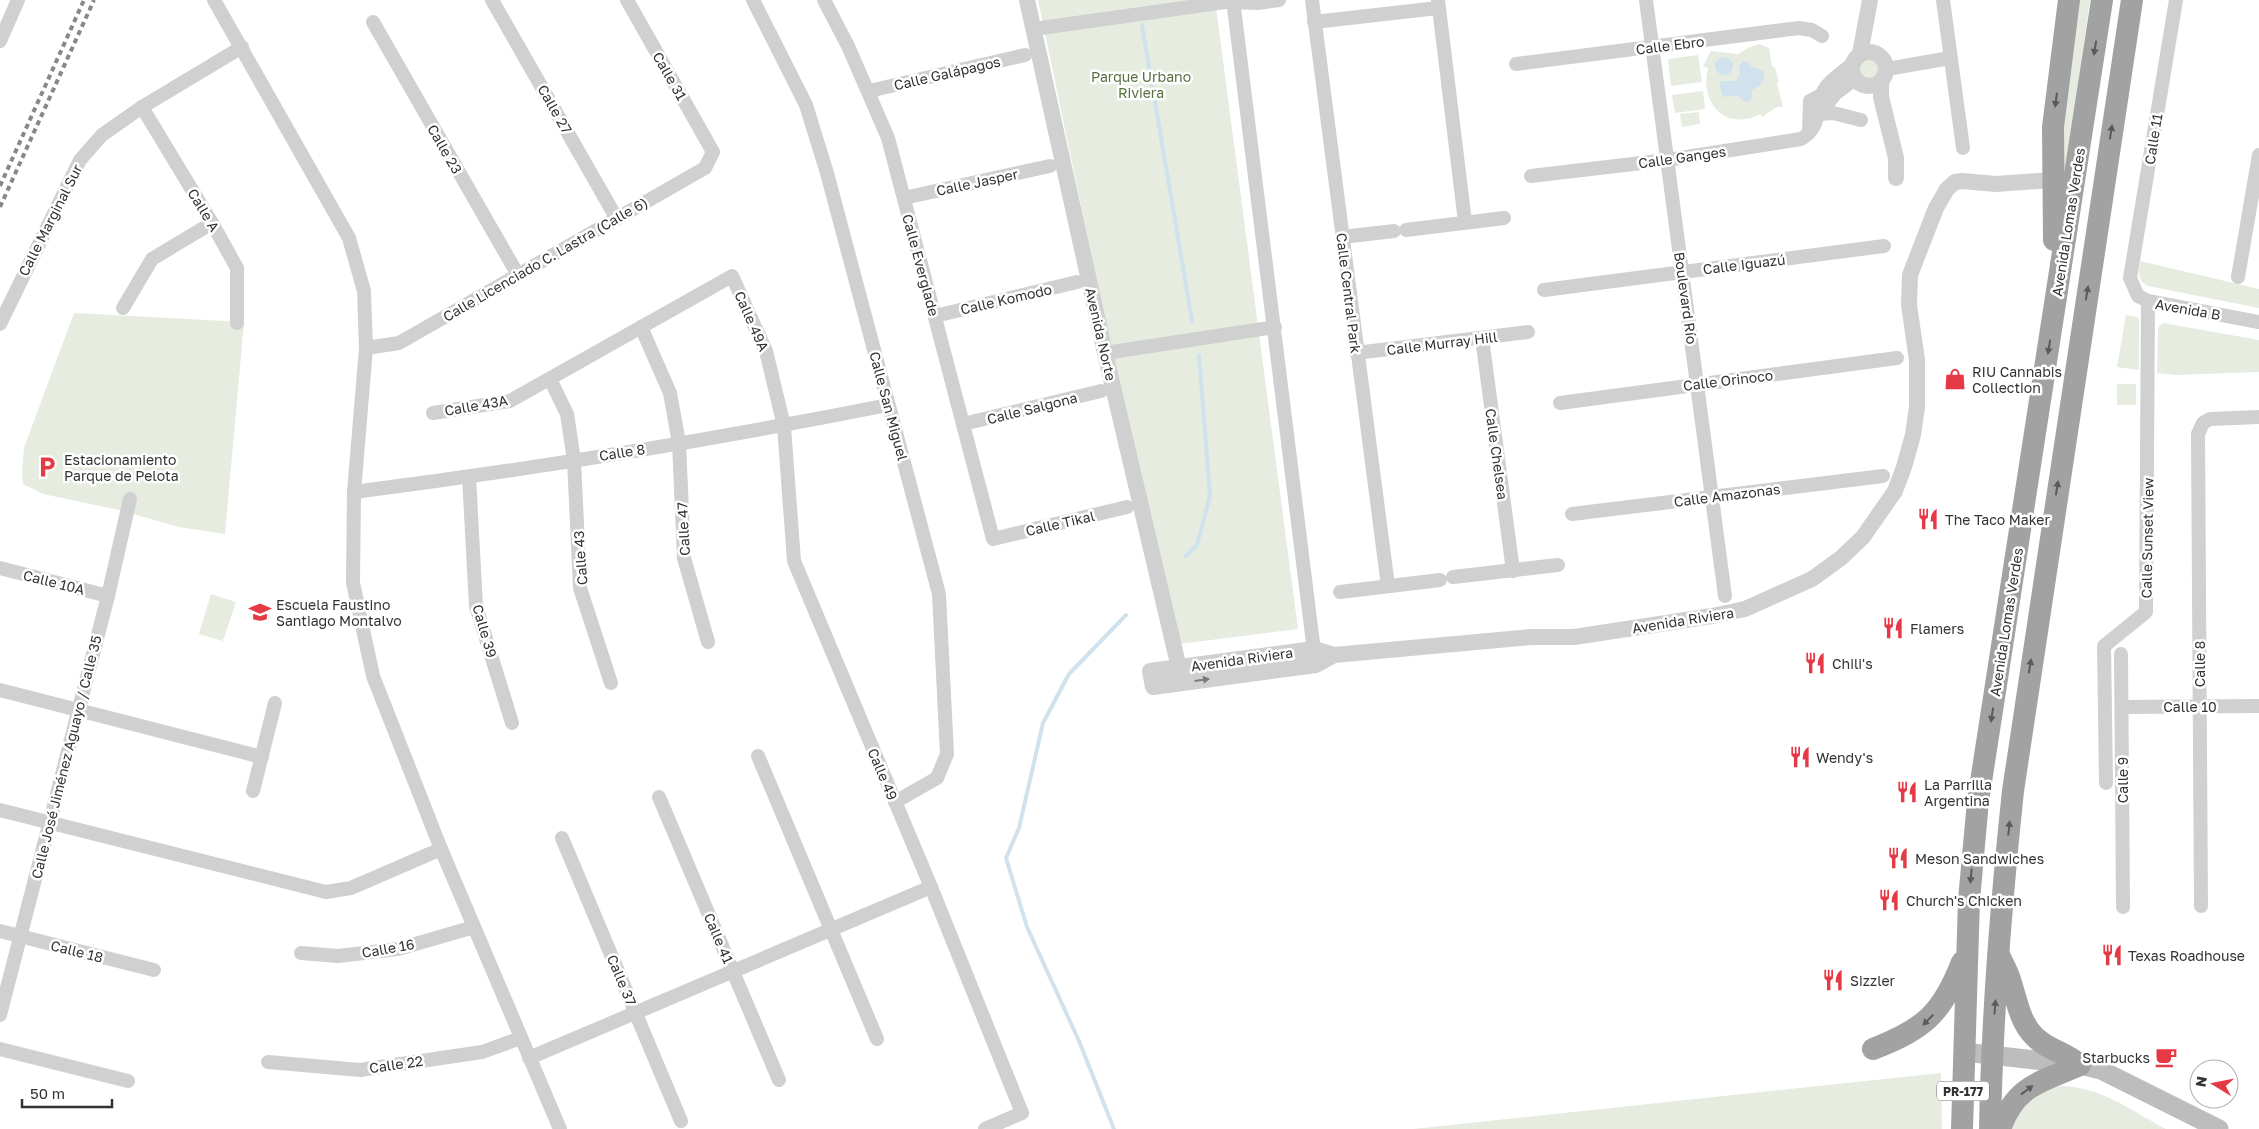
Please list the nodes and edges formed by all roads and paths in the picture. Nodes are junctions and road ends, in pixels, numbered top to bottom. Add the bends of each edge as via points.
1 (18, 0) edge
2 (214, 0) edge
3 (492, 0) edge
4 (626, 0) edge
5 (753, 0) edge
6 (824, 0) edge
7 (1027, 0) edge
8 (1235, 0) edge
9 (1279, 0) edge
10 (1312, 0) edge
11 (1646, 0) edge
12 (1870, 0) edge
13 (1944, 0) edge
14 (2069, 0) edge
15 (2102, 0) edge
16 (2132, 0) edge
17 (2176, 0) edge
18 (1438, 4) edge
19 (373, 22) dead end
20 (1314, 22) junction
21 (1034, 29) junction
22 (1, 34) edge
23 (1822, 36) dead end
24 (242, 47) junction
25 (1652, 47) junction
26 (1877, 53) junction
27 (1025, 54) dead end
28 (1856, 58) junction
29 (1950, 58) junction
30 (1516, 64) dead end
31 (1884, 76) junction
32 (1860, 83) junction
33 (869, 90) junction
34 (1823, 94) junction
35 (142, 107) junction
36 (1818, 114) junction
37 (1861, 120) dead end
38 (1809, 133) junction
39 (1892, 136) junction
40 (1963, 148) dead end
41 (713, 152) joint
42 (2259, 155) edge
43 (1667, 160) junction
44 (1050, 166) dead end
45 (1531, 176) dead end
46 (1896, 178) dead end
47 (2053, 180) junction
48 (904, 198) junction
49 (1504, 218) dead end
50 (616, 219) junction
51 (1465, 222) junction
52 (212, 223) junction
53 (1342, 238) junction
54 (1884, 246) dead end
55 (1682, 272) junction
56 (518, 275) junction
57 (2238, 277) dead end
58 (2130, 278) joint
59 (1077, 282) dead end
60 (1544, 290) dead end
61 (2148, 302) junction
62 (124, 308) dead end
63 (2054, 311) junction
64 (934, 316) junction
65 (237, 322) dead end
66 (2259, 322) edge
67 (0, 324) edge
68 (641, 327) junction
69 (1275, 328) junction
70 (1528, 332) dead end
71 (1482, 338) junction
72 (366, 348) junction
73 (1105, 354) junction
74 (1356, 354) junction
75 (1896, 358) dead end
76 (550, 379) junction
77 (1697, 384) junction
78 (1101, 391) dead end
79 (1560, 402) dead end
80 (888, 405) junction
81 (432, 413) dead end
82 (2259, 416) edge
83 (963, 424) junction
84 (784, 426) junction
85 (679, 443) junction
86 (574, 460) junction
87 (1883, 476) dead end
88 (469, 477) junction
89 (354, 492) junction
90 (1712, 496) junction
91 (130, 499) dead end
92 (1127, 507) dead end
93 (1572, 514) dead end
94 (993, 539) joint
95 (1558, 565) dead end
96 (0, 568) edge
97 (1513, 571) junction
98 (1388, 586) junction
99 (1340, 592) dead end
100 (108, 596) junction
101 (1725, 596) dead end
102 (708, 642) dead end
103 (2121, 654) dead end
104 (1315, 657) junction
105 (1179, 668) junction
106 (610, 683) dead end
107 (0, 690) edge
108 (276, 703) dead end
109 (2200, 706) junction
110 (2259, 706) edge
111 (2122, 707) junction
112 (78, 710) junction
113 (512, 723) dead end
114 (262, 756) junction
115 (758, 756) dead end
116 (2106, 783) dead end
117 (253, 791) dead end
118 (659, 797) dead end
119 (895, 802) junction
120 (0, 810) edge
121 (49, 823) junction
122 (562, 838) dead end
123 (441, 849) junction
124 (931, 887) junction
125 (2123, 906) dead end
126 (2201, 906) dead end
127 (474, 927) junction
128 (831, 930) junction
129 (0, 931) edge
130 (20, 936) junction
131 (1967, 947) junction
132 (1998, 952) junction
133 (301, 953) dead end
134 (154, 970) dead end
135 (734, 971) junction
136 (636, 1012) junction
137 (0, 1015) edge
138 (521, 1038) junction
139 (877, 1039) dead end
140 (0, 1049) edge
141 (1873, 1049) dead end
142 (1964, 1052) junction
143 (1991, 1056) junction
144 (530, 1058) junction
145 (268, 1062) dead end
146 (2080, 1065) junction
147 (779, 1080) dead end
148 (128, 1082) dead end
149 (681, 1121) dead end
150 (560, 1129) edge
151 (985, 1129) edge
152 (1962, 1129) edge
153 (1990, 1129) edge
154 (2000, 1129) edge
155 (2218, 1129) edge

1 - 22 street
2 - 24 street
3 - 50 street, Calle 27
4 - 41 street, Calle 31
5 - 80 street, Calle San Miguel via 806,105
6 - 33 street, Calle Everglade
7 - 21 street, Avenida Norte
8 - 9 street via 1258,3
8 - 21 street
8 - 69 street
10 - 20 street, Calle Central Park
11 - 25 street, Boulevard Río
12 - 26 street
12 - 28 street
13 - 29 street
14 -> 47 highway via 2053,128
15 -> 63 highway, Avenida Lomas Verdes / PR-177
132 -> 16 highway, Avenida Lomas Verdes / PR-177 via 2002,886 2023,714
17 - 58 street, Calle 11
18 - 20 street
18 - 51 street
19 - 56 street, Calle 23
20 - 53 street, Calle Central Park
21 - 73 street, Avenida Norte
23 - 25 street, Calle Ebro via 1799,28
24 - 35 street, Calle Marginal Sur
24 - 72 street via 349,238 364,291
25 - 30 street, Calle Ebro
25 - 43 street, Boulevard Río
26 - 28 street
26 - 31 street via 1885,61
27 - 33 street, Calle Galápagos
28 - 32 street via 1852,74
28 - 34 street via 1833,79
29 - 31 street
29 - 40 street
31 - 32 street via 1870,87
31 - 39 street via 1881,97
32 - 36 street via 1836,93
32 - 39 street
33 - 48 street, Calle Everglade via 888,138
34 - 36 street
34 - 38 street via 1810,101
35 - 52 street, Calle A
35 - 67 street, Calle Marginal Sur via 102,135 80,160
36 - 37 street via 1833,113
36 - 38 street
38 - 43 street, Calle Ganges via 1792,142
39 - 46 street
41 - 50 street, Calle Licenciado C. Lastra (Calle 6) via 705,168
42 - 57 street
43 - 45 street, Calle Ganges
43 - 55 street, Boulevard Río
44 - 48 street, Calle Jasper
47 - 63 highway
47 - 104 street, Avenida Riviera via 1996,184 1962,181 1947,188 1910,274 1909,305 1917,360 1917,407 1904,467 1895,491 1863,537 1812,579 1745,609 1712,616 1574,637 1531,637
48 - 64 street, Calle Everglade
49 - 51 street
50 - 56 street, Calle Licenciado C. Lastra (Calle 6)
51 - 53 street
52 - 62 street via 152,259
52 - 65 street, Calle A via 237,268
53 - 74 street, Calle Central Park
54 - 55 street, Calle Iguazú
55 - 60 street, Calle Iguazú
55 - 77 street, Boulevard Río
56 - 72 street, Calle Licenciado C. Lastra (Calle 6) via 399,343
58 - 61 street, Avenida B via 2138,296
59 - 64 street, Calle Komodo
61 - 66 street, Avenida B
61 - 116 street, Calle Sunset View via 2146,612 2104,646
63 -> 131 highway, Avenida Lomas Verdes / PR-177 via 1978,801
64 - 83 street, Calle Everglade
68 - 76 street
68 - 84 street, Calle 49A via 732,276 766,351
68 - 85 street via 670,393
69 - 73 street
69 - 104 street
70 - 71 street, Calle Murray Hill
71 - 74 street, Calle Murray Hill
71 - 97 street, Calle Chelsea
72 - 89 street
73 - 105 street, Avenida Norte
74 - 98 street, Calle Central Park
75 - 77 street, Calle Orinoco
76 - 81 street, Calle 43A via 510,401
76 - 86 street via 567,414
77 - 79 street, Calle Orinoco
77 - 90 street, Boulevard Río
78 - 83 street, Calle Salgona
80 - 84 street, Calle 8
80 - 119 street, Calle San Miguel via 938,594 947,754 937,778
82 - 109 street, Calle 8 via 2210,419 2203,423 2198,434
83 - 94 street, Calle Everglade
84 - 85 street, Calle 8
84 - 119 street, Calle 49 via 794,561
85 - 86 street, Calle 8
85 - 102 street, Calle 47 via 684,558
86 - 88 street, Calle 8
86 - 106 street, Calle 43 via 580,588
87 - 90 street, Calle Amazonas
88 - 89 street, Calle 8
88 - 113 street, Calle 39 via 476,606
89 - 123 street via 353,583 373,676
90 - 93 street, Calle Amazonas
90 - 101 street, Boulevard Río
91 - 100 street, Calle José Jiménez Aguayo / Calle 35
92 - 94 street, Calle Tikal
95 - 97 street
96 - 100 street, Calle 10A
97 - 98 street
98 - 99 street
100 - 112 street, Calle José Jiménez Aguayo / Calle 35
103 - 111 street, Calle 9
104 - 105 street, Avenida Riviera
105 -> 104 street, Avenida Riviera via 1150,671 1153,687
107 - 112 street
108 - 114 street
109 - 110 street, Calle 10
109 - 111 street, Calle 10
109 - 126 street, Calle 8
111 - 125 street, Calle 9
112 - 114 street
112 - 121 street, Calle José Jiménez Aguayo / Calle 35
114 - 117 street
115 - 128 street
118 - 135 street, Calle 41
119 - 124 street, Calle 49
120 - 121 street
121 - 123 street via 326,892 351,888
121 - 130 street, Calle José Jiménez Aguayo / Calle 35
122 - 136 street, Calle 37
123 - 127 street
124 - 128 street
124 - 151 street, Calle 49 via 1022,1114
127 - 133 street, Calle 16 via 398,949 338,956
127 - 138 street
128 - 135 street
128 - 139 street
129 - 130 street, Calle 18
130 - 134 street, Calle 18
130 - 137 street, Calle José Jiménez Aguayo / Calle 35
131 -> 141 highway via 1953,984 1936,1012 1915,1030
131 - 142 highway, Avenida Lomas Verdes / PR-177
143 -> 132 highway, Avenida Lomas Verdes / PR-177
132 - 146 highway via 2024,1023 2033,1036
135 - 136 street
135 - 147 street, Calle 41
136 - 144 street
136 - 149 street, Calle 37
138 - 144 street
138 - 145 street, Calle 22 via 482,1052 360,1070
140 - 148 street
142 - 143 main road
142 - 152 highway, Avenida Lomas Verdes / PR-177
143 - 146 main road
143 - 153 highway, Avenida Lomas Verdes / PR-177
144 - 150 street
154 -> 146 highway via 2014,1101 2028,1087
146 - 155 main road via 2101,1070

